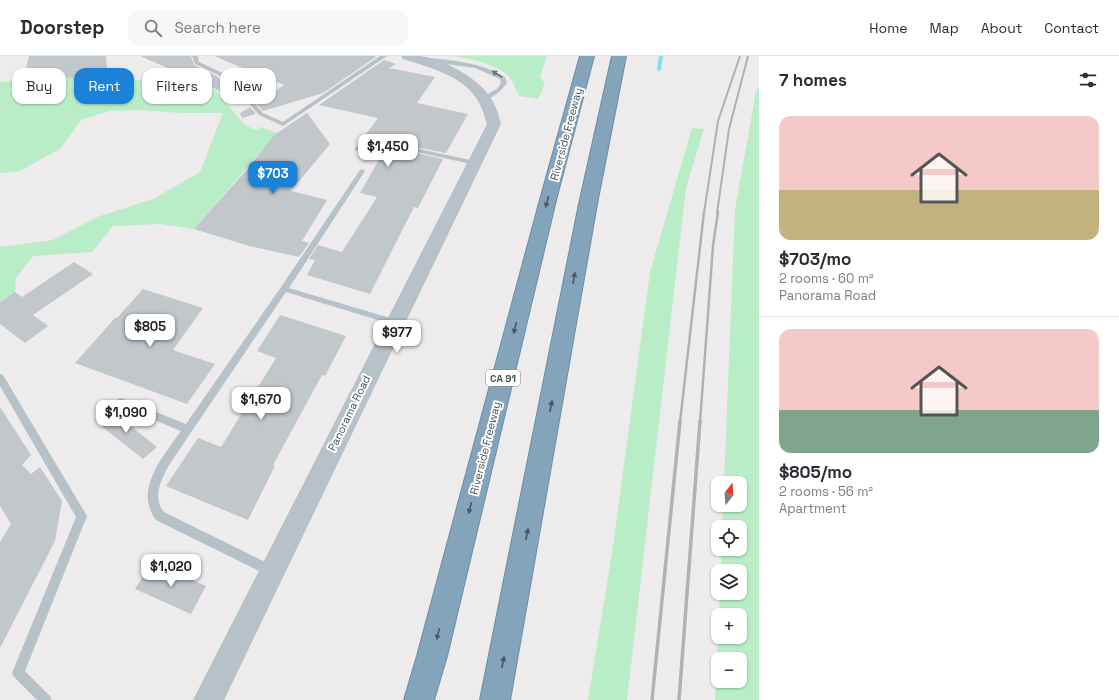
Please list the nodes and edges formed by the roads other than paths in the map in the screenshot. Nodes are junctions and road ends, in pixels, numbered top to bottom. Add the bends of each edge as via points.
1 (195, 56) edge
2 (384, 56) edge
3 (587, 56) edge
4 (619, 56) edge
5 (412, 57) edge
6 (419, 151) dead end
7 (475, 163) junction
8 (362, 171) dead end
9 (284, 289) junction
10 (394, 322) junction
11 (0, 378) edge
12 (121, 402) dead end
13 (188, 429) junction
14 (271, 571) junction
15 (46, 700) edge
16 (208, 700) edge
17 (419, 700) edge
18 (495, 700) edge

1 - 2 lane via 197,63 231,79 262,114 283,124
3 -> 17 highway, Riverside Freeway / CA 91 via 548,196
18 -> 4 highway via 588,204
5 - 7 street, Panorama Road via 450,70 469,82 484,98 491,110 494,124
6 - 7 lane
7 - 10 street, Panorama Road
8 - 9 lane
9 - 10 lane
9 - 13 lane
10 - 14 street, Panorama Road
11 - 15 lane via 82,516 18,673
12 - 13 lane
13 - 14 lane via 165,462 155,484 155,511 160,516
14 - 16 street, Panorama Road

